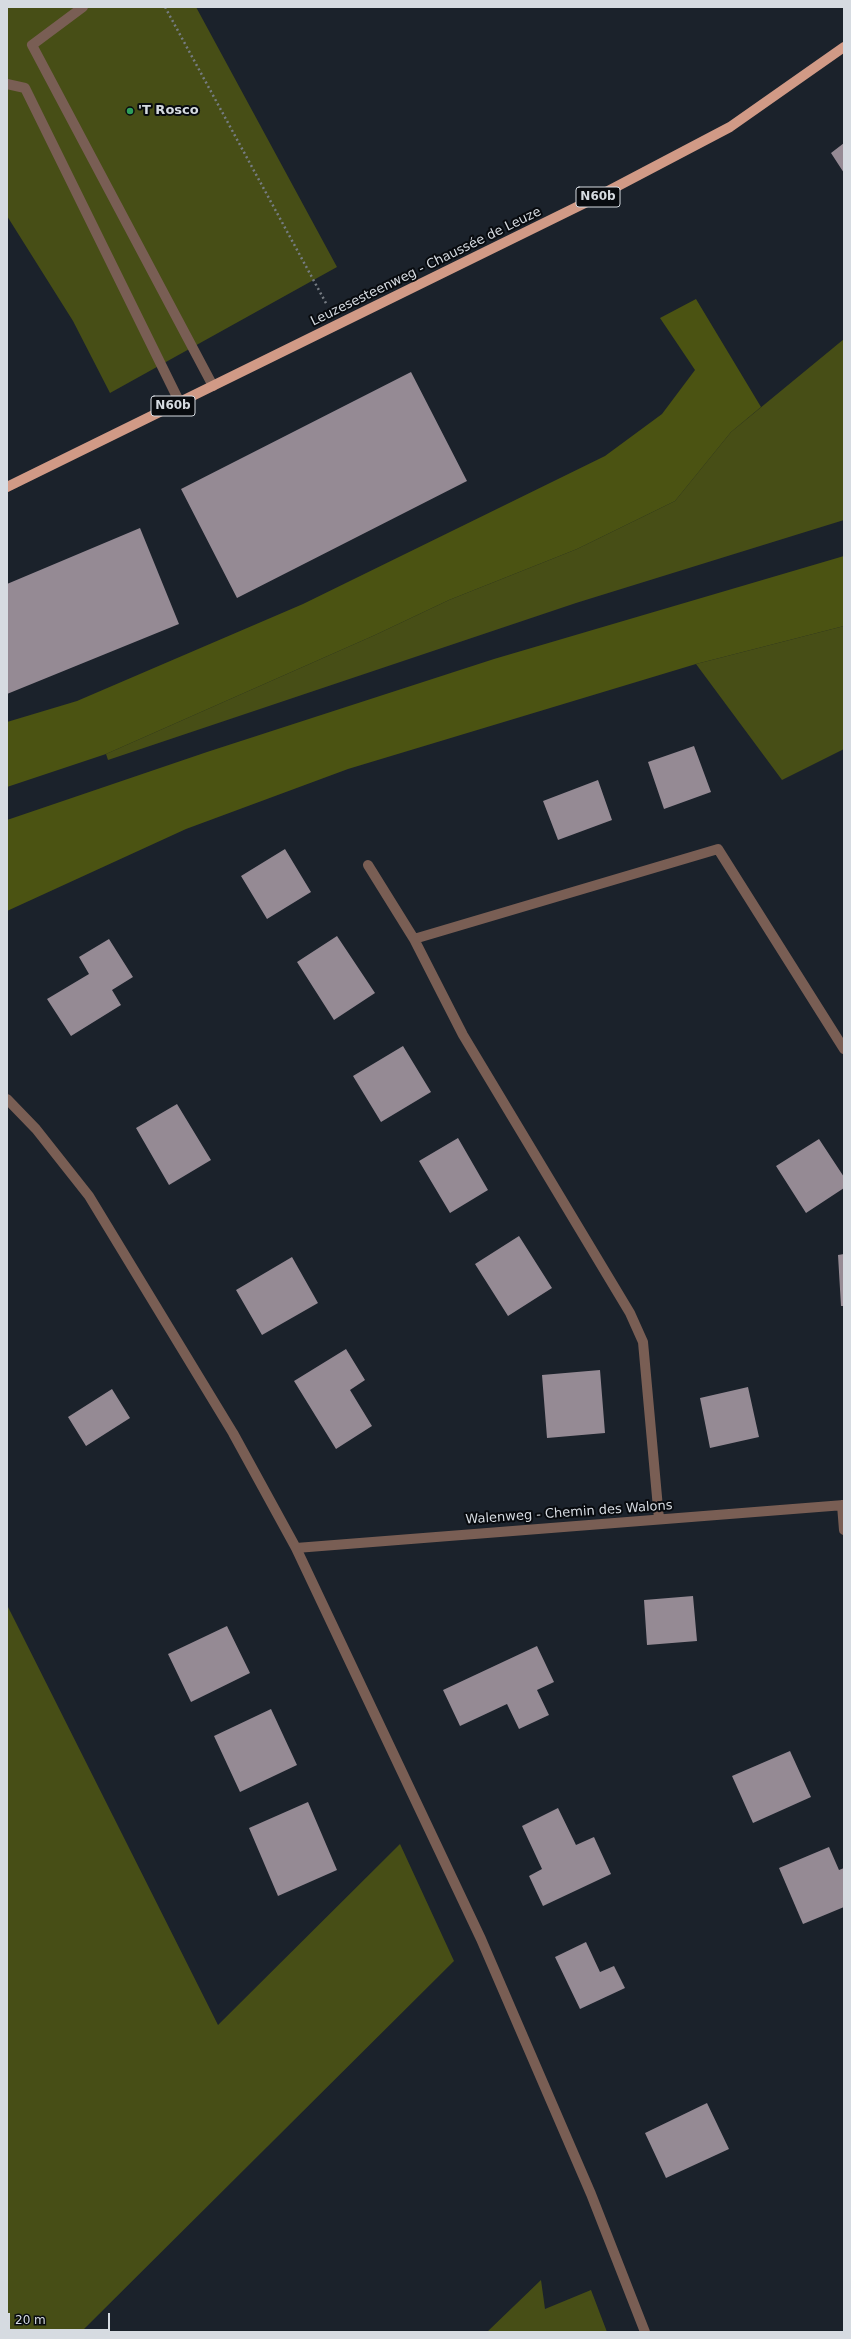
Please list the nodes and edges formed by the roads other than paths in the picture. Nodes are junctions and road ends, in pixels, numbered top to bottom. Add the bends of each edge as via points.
1 (83, 7) edge
2 (844, 47) edge
3 (7, 84) edge
4 (213, 386) junction
5 (180, 403) junction
6 (7, 487) edge
7 (368, 864) dead end
8 (414, 939) junction
9 (844, 1049) edge
10 (7, 1099) edge
11 (843, 1505) edge
12 (659, 1519) junction
13 (844, 1530) edge
14 (296, 1548) junction
15 (644, 2332) edge

1 - 4 street via 32,45
2 - 4 main road, Leuzesesteenweg - Chaussée de Leuze / N60b via 730,127 593,199
3 - 5 street via 25,88
4 - 5 main road, Leuzesesteenweg - Chaussée de Leuze / N60b
5 - 6 main road, Leuzesesteenweg - Chaussée de Leuze / N60b
7 - 8 street
8 - 9 street via 718,849
8 - 12 street via 463,1035 630,1313 643,1342
10 - 14 street via 36,1129 89,1196 233,1433
11 - 12 street, Walenweg - Chemin des Walons
11 - 13 street
12 - 14 street, Walenweg - Chemin des Walons
14 - 15 street via 481,1939 591,2194

